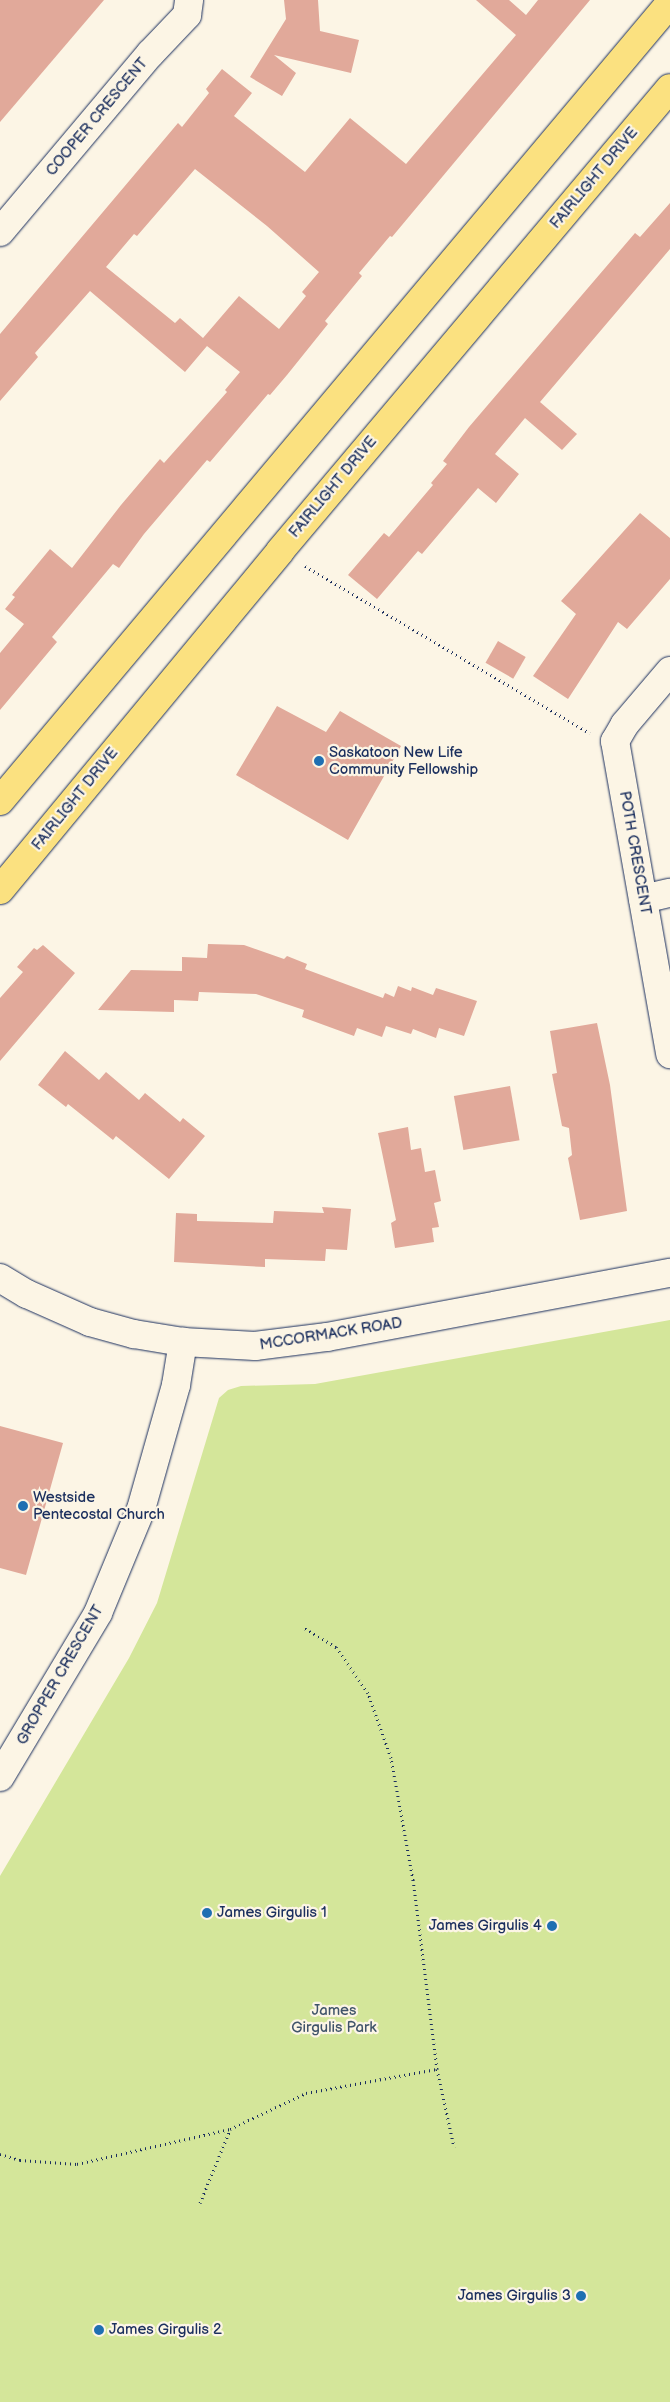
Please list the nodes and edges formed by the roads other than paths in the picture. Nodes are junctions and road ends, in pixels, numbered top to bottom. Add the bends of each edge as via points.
1 (189, 0) edge
2 (670, 3) edge
3 (670, 88) edge
4 (0, 232) edge
5 (670, 671) edge
6 (0, 801) edge
7 (0, 890) edge
8 (670, 894) edge
9 (643, 899) junction
10 (670, 1054) edge
11 (670, 1273) edge
12 (0, 1278) edge
13 (183, 1342) junction
14 (0, 1777) edge

1 - 4 street, COOPER CRESCENT via 187,15 150,54
2 - 6 main road
3 - 7 main road, FAIRLIGHT DRIVE
5 - 9 street, POTH CRESCENT via 625,724 615,741
8 - 9 street
9 - 10 street, POTH CRESCENT
11 - 13 street, MCCORMACK ROAD via 291,1343 255,1346
12 - 13 street, MCCORMACK ROAD via 26,1294 90,1322
13 - 14 street, GROPPER CRESCENT via 176,1385 141,1509 102,1604

